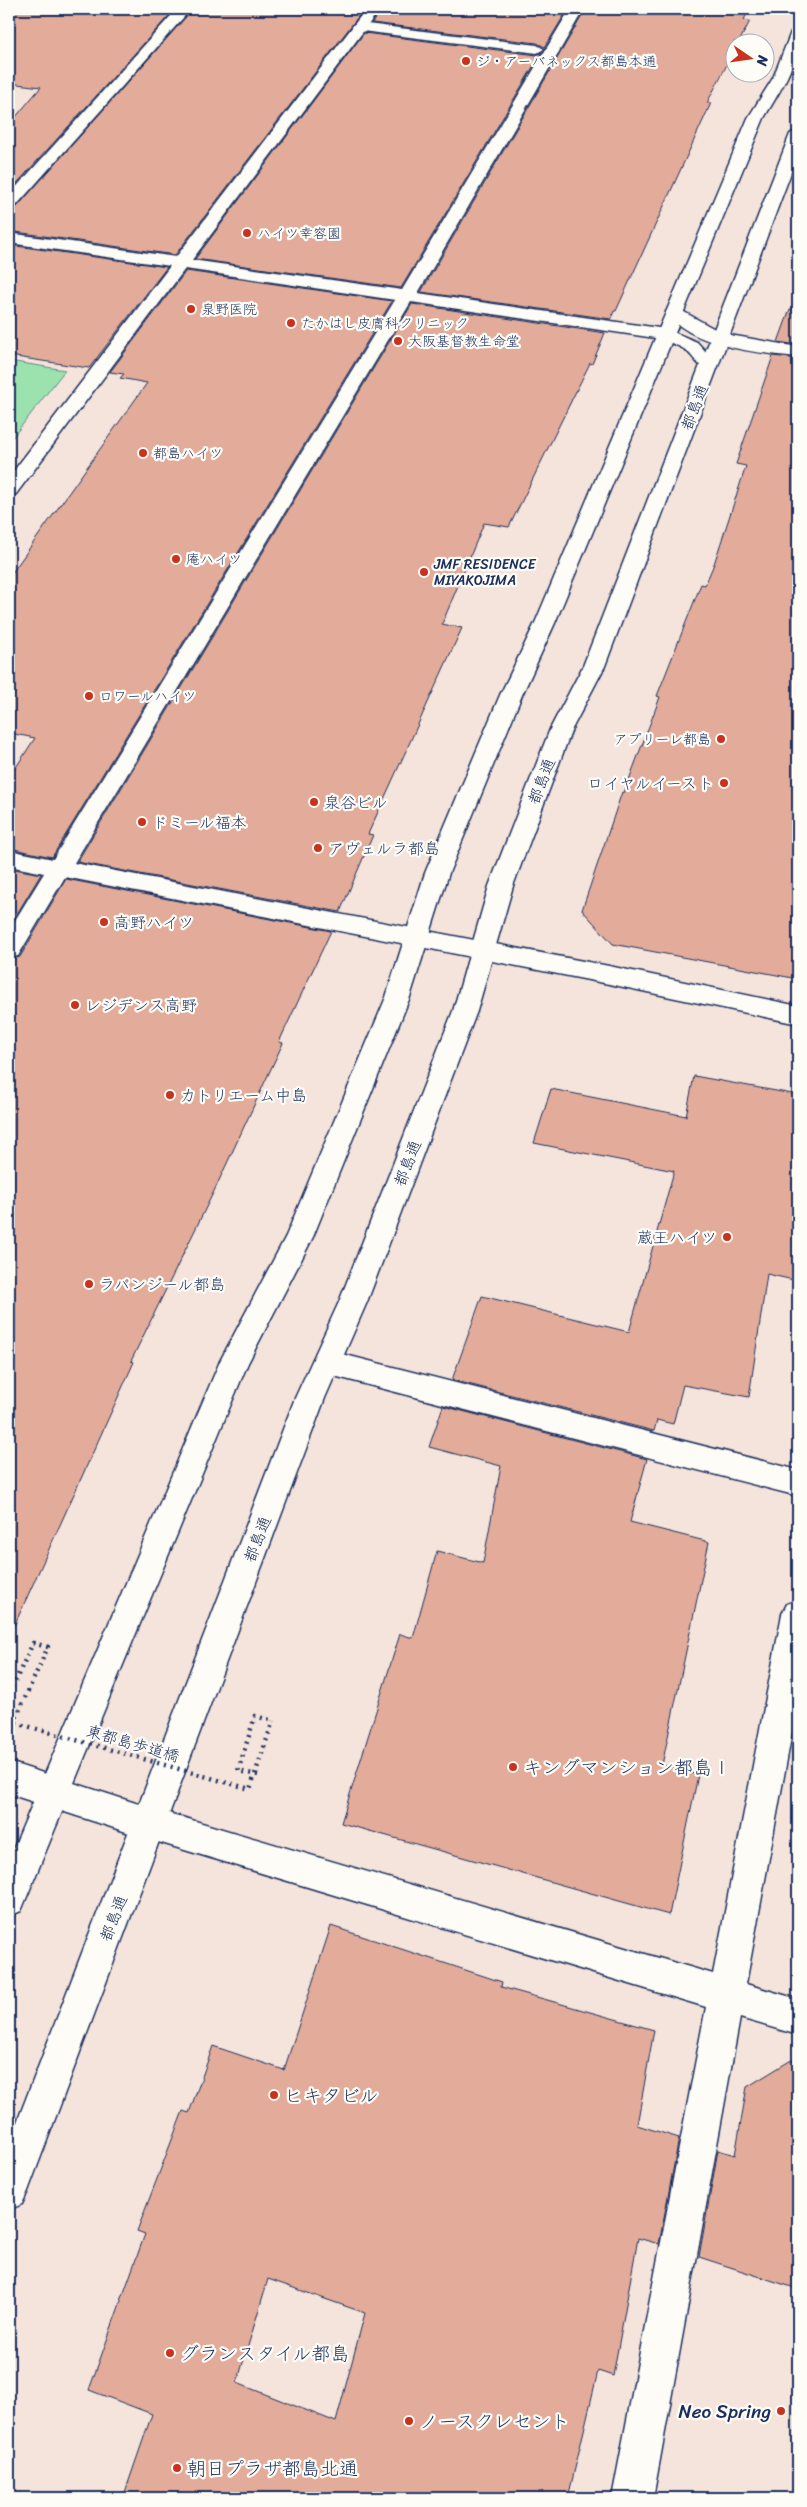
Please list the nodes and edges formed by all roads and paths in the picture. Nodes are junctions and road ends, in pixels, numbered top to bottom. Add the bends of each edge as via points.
1 (184, 9) edge
2 (373, 9) edge
3 (577, 9) edge
4 (359, 27) junction
5 (798, 32) edge
6 (537, 49) dead end
7 (798, 134) edge
8 (9, 204) edge
9 (9, 238) edge
10 (181, 263) junction
11 (407, 296) junction
12 (671, 323) junction
13 (719, 340) junction
14 (798, 352) edge
15 (710, 365) junction
16 (9, 490) edge
17 (9, 858) edge
18 (58, 868) junction
19 (416, 938) junction
20 (9, 950) edge
21 (483, 950) junction
22 (798, 1015) edge
23 (326, 1362) junction
24 (798, 1483) edge
25 (798, 1614) edge
26 (9, 1694) edge
27 (9, 1721) edge
28 (10, 1730) dead end
29 (258, 1775) dead end
30 (9, 1778) edge
31 (54, 1791) junction
32 (148, 1823) junction
33 (9, 1899) edge
34 (726, 1995) junction
35 (798, 2017) edge
36 (9, 2191) edge
37 (632, 2498) edge

1 - 8 street
2 - 4 street
3 - 11 street
4 - 6 street
4 - 10 street
5 - 12 street via 780,78 756,118
7 - 13 street, 都島通
9 - 10 street
10 - 11 street
10 - 16 street
11 - 12 street
11 - 18 street
12 - 13 street
12 - 15 street
12 - 19 street via 507,704 437,874
13 - 14 street
13 - 15 street, 都島通
15 - 21 street, 都島通 via 594,666 561,729 511,858
17 - 18 street
18 - 19 street
18 - 20 street
19 - 21 street
19 - 31 street via 398,997 299,1237 234,1361
21 - 22 street
21 - 23 street, 都島通 via 465,1011 353,1302
23 - 24 street
23 - 32 street, 都島通
25 - 34 street
26 - 28 path via 33,1643 48,1647
27 - 29 path, 東都島歩道橋, bridge via 250,1788 273,1721 255,1716 238,1771
30 - 31 street
31 - 32 street
31 - 33 street
32 - 34 street
32 - 36 street, 都島通
34 - 35 street
34 - 37 street

